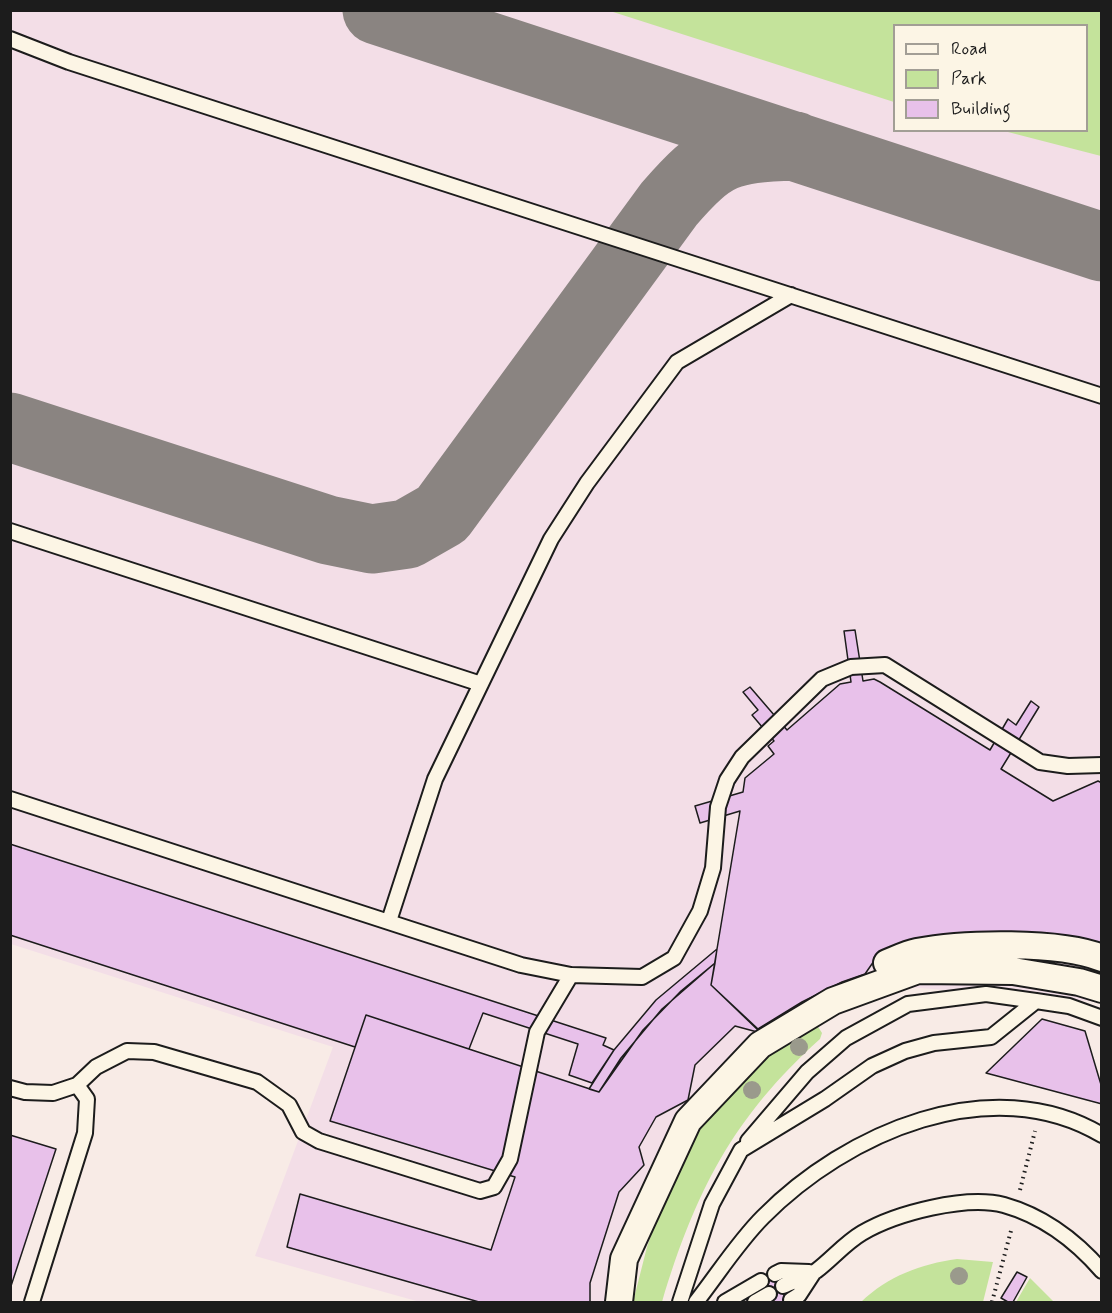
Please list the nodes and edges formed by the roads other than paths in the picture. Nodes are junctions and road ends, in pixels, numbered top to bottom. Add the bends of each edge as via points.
1 (10, 39) edge
2 (791, 295) junction
3 (1101, 396) edge
4 (10, 531) edge
5 (481, 684) junction
6 (1101, 765) edge
7 (10, 799) edge
8 (389, 921) junction
9 (1101, 958) edge
10 (571, 975) junction
11 (1101, 989) edge
12 (1036, 1001) junction
13 (1101, 1017) edge
14 (760, 1045) junction
15 (77, 1085) junction
16 (10, 1088) edge
17 (1101, 1135) edge
18 (741, 1150) junction
19 (1101, 1271) edge
20 (814, 1272) junction
21 (775, 1274) dead end
22 (761, 1281) dead end
23 (783, 1286) dead end
24 (769, 1294) dead end
25 (791, 1300) dead end
26 (32, 1302) edge
27 (620, 1302) edge
28 (680, 1302) edge
29 (696, 1302) edge
30 (725, 1302) edge
31 (755, 1302) edge

1 - 2 lane via 69,62
2 - 3 lane
2 - 5 lane via 677,362 587,483 551,539
4 - 5 lane
5 - 8 lane via 435,779
6 - 10 lane via 1040,762 885,665 851,667 822,679 742,757 727,780 718,807 713,868 700,911 674,958 642,977
7 - 8 lane
8 - 10 lane via 521,965
9 - 14 street via 1084,951 1002,945 917,952 824,985
10 - 15 lane via 537,1032 510,1160 494,1187 480,1191 319,1141 303,1132 289,1105 257,1082 154,1052 127,1051 96,1067
11 - 14 street via 1013,971 918,969 833,1001
12 - 13 lane via 1069,1006
12 - 18 lane via 991,1037 934,1043 872,1066
12 - 18 lane via 986,994 908,1004 846,1038 807,1072
14 - 27 street via 687,1121 624,1259
15 - 16 lane via 54,1093
15 - 26 lane via 87,1099 85,1133
17 - 29 lane via 1050,1113 990,1110 916,1122 871,1139 816,1172 764,1216
18 - 28 lane via 712,1204
19 - 20 lane via 1055,1228 1002,1204 984,1203 944,1206 899,1217 861,1233
20 - 21 lane
20 - 23 lane
20 - 25 lane via 799,1295
22 - 30 lane
24 - 31 lane

